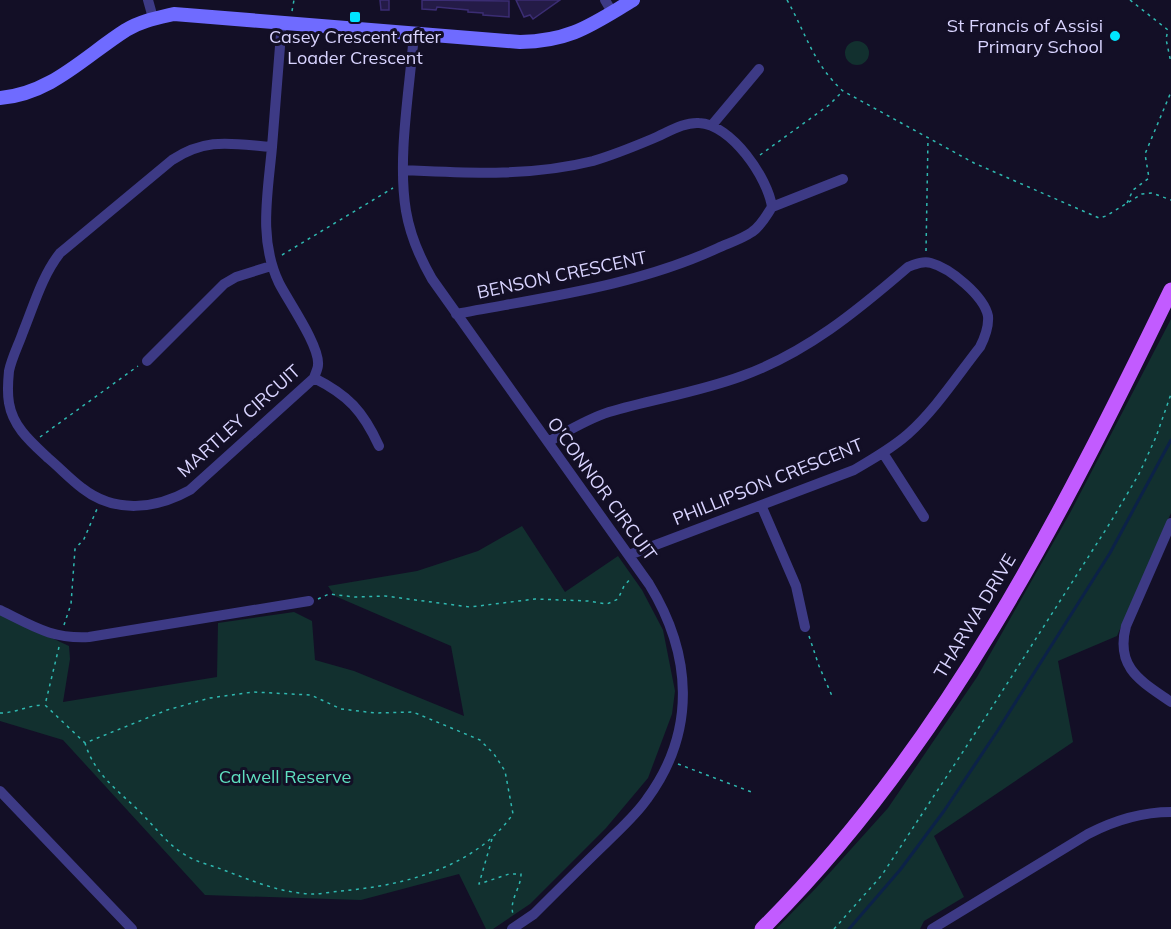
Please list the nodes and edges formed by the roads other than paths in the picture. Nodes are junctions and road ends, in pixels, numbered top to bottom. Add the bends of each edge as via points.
1 (148, 0) edge
2 (633, 0) edge
3 (608, 6) edge
4 (153, 18) junction
5 (287, 18) junction
6 (414, 33) junction
7 (759, 69) dead end
8 (0, 99) edge
9 (712, 125) junction
10 (272, 147) junction
11 (403, 170) junction
12 (843, 179) dead end
13 (772, 207) junction
14 (271, 263) junction
15 (1171, 290) edge
16 (456, 314) junction
17 (147, 361) road end
18 (314, 378) junction
19 (548, 442) junction
20 (379, 446) dead end
21 (883, 453) junction
22 (761, 505) junction
23 (924, 517) dead end
24 (1171, 523) edge
25 (629, 555) junction
26 (309, 600) road end
27 (0, 610) edge
28 (805, 627) road end
29 (1171, 702) edge
30 (2, 796) edge
31 (1171, 812) edge
32 (132, 929) edge
33 (512, 929) edge
34 (762, 929) edge
35 (932, 929) edge

1 - 4 street
2 - 3 street
3 - 6 street via 578,32 544,41
4 - 5 street via 185,13
4 - 8 street via 127,30 40,89
5 - 6 street
5 - 10 street, MARTLEY CIRCUIT
6 - 11 street, O'CONNOR CIRCUIT
7 - 9 street
9 - 11 street via 685,124 612,155 553,169 492,174
9 - 13 street via 730,136 762,177
10 - 14 street, MARTLEY CIRCUIT via 265,228
10 - 18 street, MARTLEY CIRCUIT via 219,143 186,151 60,253 46,272 10,369 9,405 26,437 84,489 121,506 142,507 190,490
11 - 16 street, O'CONNOR CIRCUIT via 406,213 414,240 432,279
12 - 13 street
13 - 16 street, BENSON CRESCENT via 753,232 666,270
14 - 17 street via 224,284
14 - 18 street, MARTLEY CIRCUIT via 316,351 318,365
15 - 34 main road, THARWA DRIVE via 1065,501 960,681 849,834
16 - 19 street, O'CONNOR CIRCUIT
18 - 20 street via 354,404
19 - 21 street, PHILLIPSON CRESCENT via 607,412 724,382 779,361 830,331 909,267 926,263 942,268 980,298 988,316 986,335 931,412
19 - 25 street, O'CONNOR CIRCUIT
21 - 22 street, PHILLIPSON CRESCENT via 854,470
21 - 23 street
22 - 25 street, PHILLIPSON CRESCENT
22 - 28 street via 796,586
24 - 29 street via 1122,639 1131,672
25 - 33 street, O'CONNOR CIRCUIT via 664,608 675,635 681,663 682,701 674,748 663,774 639,810 534,914
26 - 27 street via 70,638
30 - 32 street
31 - 35 street via 1138,814 1112,822

